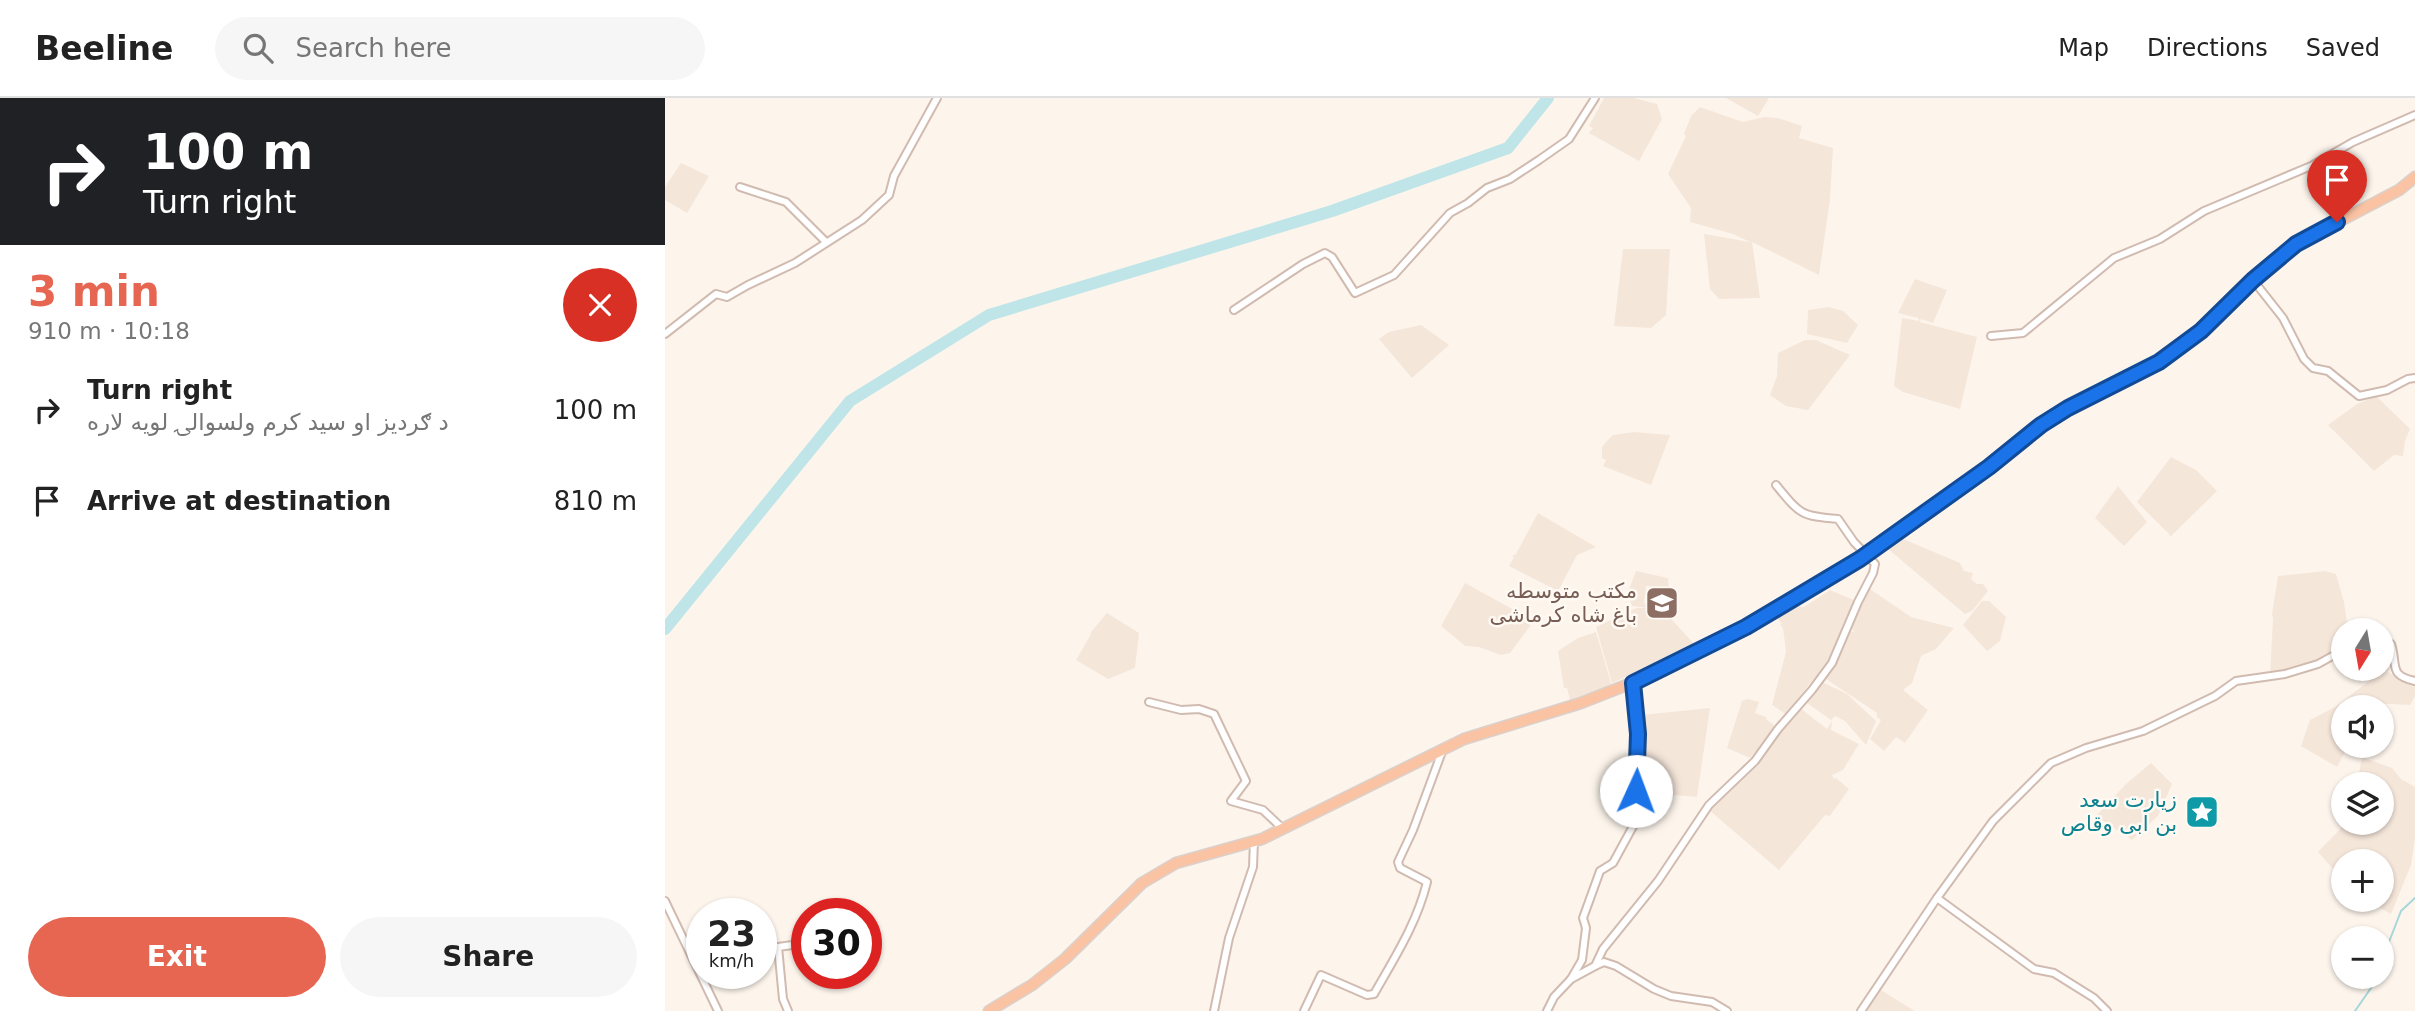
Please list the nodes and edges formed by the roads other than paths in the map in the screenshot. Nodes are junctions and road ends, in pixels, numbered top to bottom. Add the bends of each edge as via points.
1 (936, 98) edge
2 (1595, 98) edge
3 (2415, 115) edge
4 (2415, 177) edge
5 (740, 187) dead end
6 (826, 242) junction
7 (2253, 280) junction
8 (1234, 310) dead end
9 (665, 334) edge
10 (1991, 336) dead end
11 (2415, 377) edge
12 (1776, 485) dead end
13 (1867, 554) junction
14 (2331, 657) edge
15 (2394, 663) edge
16 (2415, 681) edge
17 (1633, 683) junction
18 (1149, 702) dead end
19 (1443, 750) junction
20 (1283, 829) junction
21 (1254, 842) junction
22 (1937, 898) junction
23 (665, 901) edge
24 (791, 945) edge
25 (1595, 966) junction
26 (1571, 979) junction
27 (718, 1011) edge
28 (788, 1011) edge
29 (989, 1011) edge
30 (1214, 1011) edge
31 (1304, 1011) edge
32 (1547, 1011) edge
33 (1727, 1011) edge
34 (1861, 1011) edge
35 (2107, 1011) edge

1 - 6 street via 894,176 889,195 862,220
2 - 8 street via 1569,139 1450,213 1394,275 1355,293 1325,253
3 - 10 street via 2204,211 2160,239 2114,258 2023,333
4 - 7 highway via 2296,244
5 - 6 street via 786,202
6 - 9 street via 795,264 727,297 716,294
7 - 11 street via 2283,318 2304,359 2359,396
7 - 13 highway via 2201,331 2159,362 2041,425
12 - 13 street via 1795,509 1807,516 1838,519
13 - 17 highway via 1746,627
13 - 25 street via 1875,564 1873,573 1832,663 1755,761 1709,805
14 - 22 street via 2285,674 2236,681 2143,731 2052,763 1993,821
15 - 16 street via 2400,678
17 - 19 highway
17 - 26 street via 1637,819 1620,854 1600,871 1583,918 1582,960
18 - 20 street via 1214,714 1246,780 1231,801 1263,810
19 - 20 highway
19 - 31 street via 1398,862 1400,868 1427,882 1413,925 1374,994 1321,975
20 - 21 highway
21 - 29 highway via 1176,863 1142,883 1065,959
21 - 30 street via 1252,867 1229,938
22 - 34 street
22 - 35 street via 2034,969 2054,973
23 - 27 street
24 - 28 street via 778,947
25 - 26 street
25 - 33 street via 1604,962 1616,966 1671,996 1712,1002
26 - 32 street

